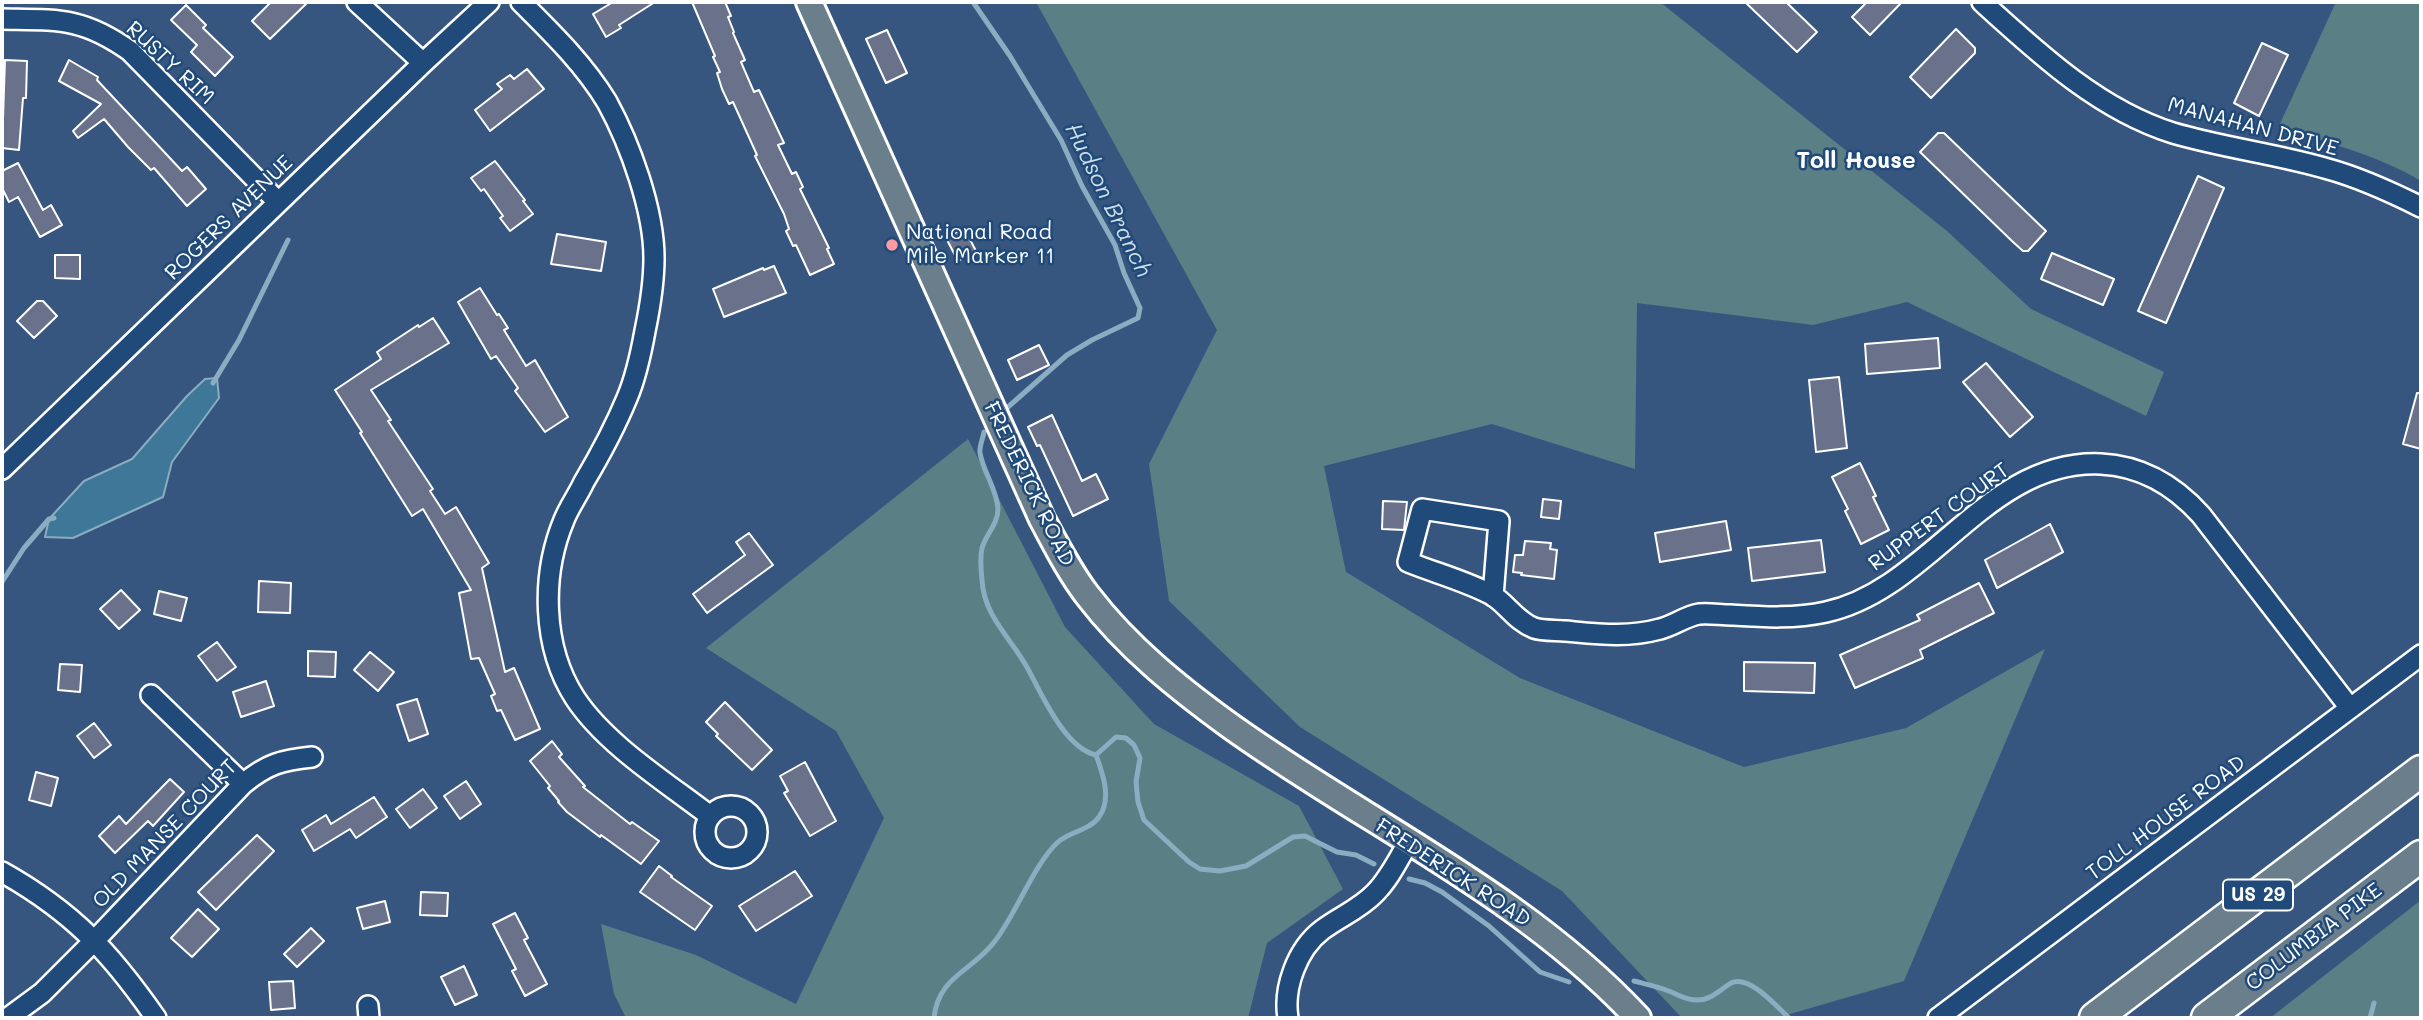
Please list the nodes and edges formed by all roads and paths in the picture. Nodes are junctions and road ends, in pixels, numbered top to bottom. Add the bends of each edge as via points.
1 (357, 2) edge
2 (489, 2) edge
3 (521, 2) edge
4 (809, 2) edge
5 (1982, 2) edge
6 (2, 19) edge
7 (422, 63) junction
8 (278, 202) junction
9 (2421, 206) edge
10 (2, 469) edge
11 (1493, 596) junction
12 (2421, 655) edge
13 (151, 695) dead end
14 (2350, 708) junction
15 (312, 757) dead end
16 (2421, 771) edge
17 (243, 784) junction
18 (710, 816) dead end
19 (1408, 843) junction
20 (2421, 856) edge
21 (2, 872) edge
22 (95, 940) junction
23 (8, 1018) edge
24 (156, 1018) edge
25 (1288, 1018) edge
26 (1638, 1018) edge
27 (1938, 1018) edge
28 (2095, 1018) edge
29 (2207, 1018) edge

1 - 7 street
2 - 7 street, ROGERS AVENUE
3 - 18 street via 557,38 606,101 629,145 646,200 654,256 650,306 629,395 564,519 551,564 552,636 575,698 596,723
4 - 19 main road, FREDERICK ROAD via 1041,519 1087,595 1147,660 1204,707
5 - 9 street, MANAHAN DRIVE via 2065,74 2138,117 2171,132 2327,169
6 - 8 street, RUSTY RIM via 58,20 107,35 130,51
7 - 8 street, ROGERS AVENUE
8 - 10 street, ROGERS AVENUE
11 - 11 street via 1408,562 1422,509 1499,521
11 - 14 street, RUPPERT COURT via 1534,628 1619,636 1664,628 1698,614 1796,618 1829,611 1889,584 2005,492 2036,475 2062,466 2111,464 2138,469 2183,495
12 - 14 street, TOLL HOUSE ROAD
13 - 17 street
14 - 27 street, TOLL HOUSE ROAD
15 - 17 street, OLD MANSE COURT via 260,769
16 - 28 highway, US 29
17 - 22 street, OLD MANSE COURT
19 - 25 street via 1376,893 1319,932 1305,949 1288,988
19 - 26 main road, FREDERICK ROAD via 1555,941
20 - 29 highway, COLUMBIA PIKE
21 - 22 street via 58,907
22 - 23 street, OLD MANSE COURT via 42,993
22 - 24 street

